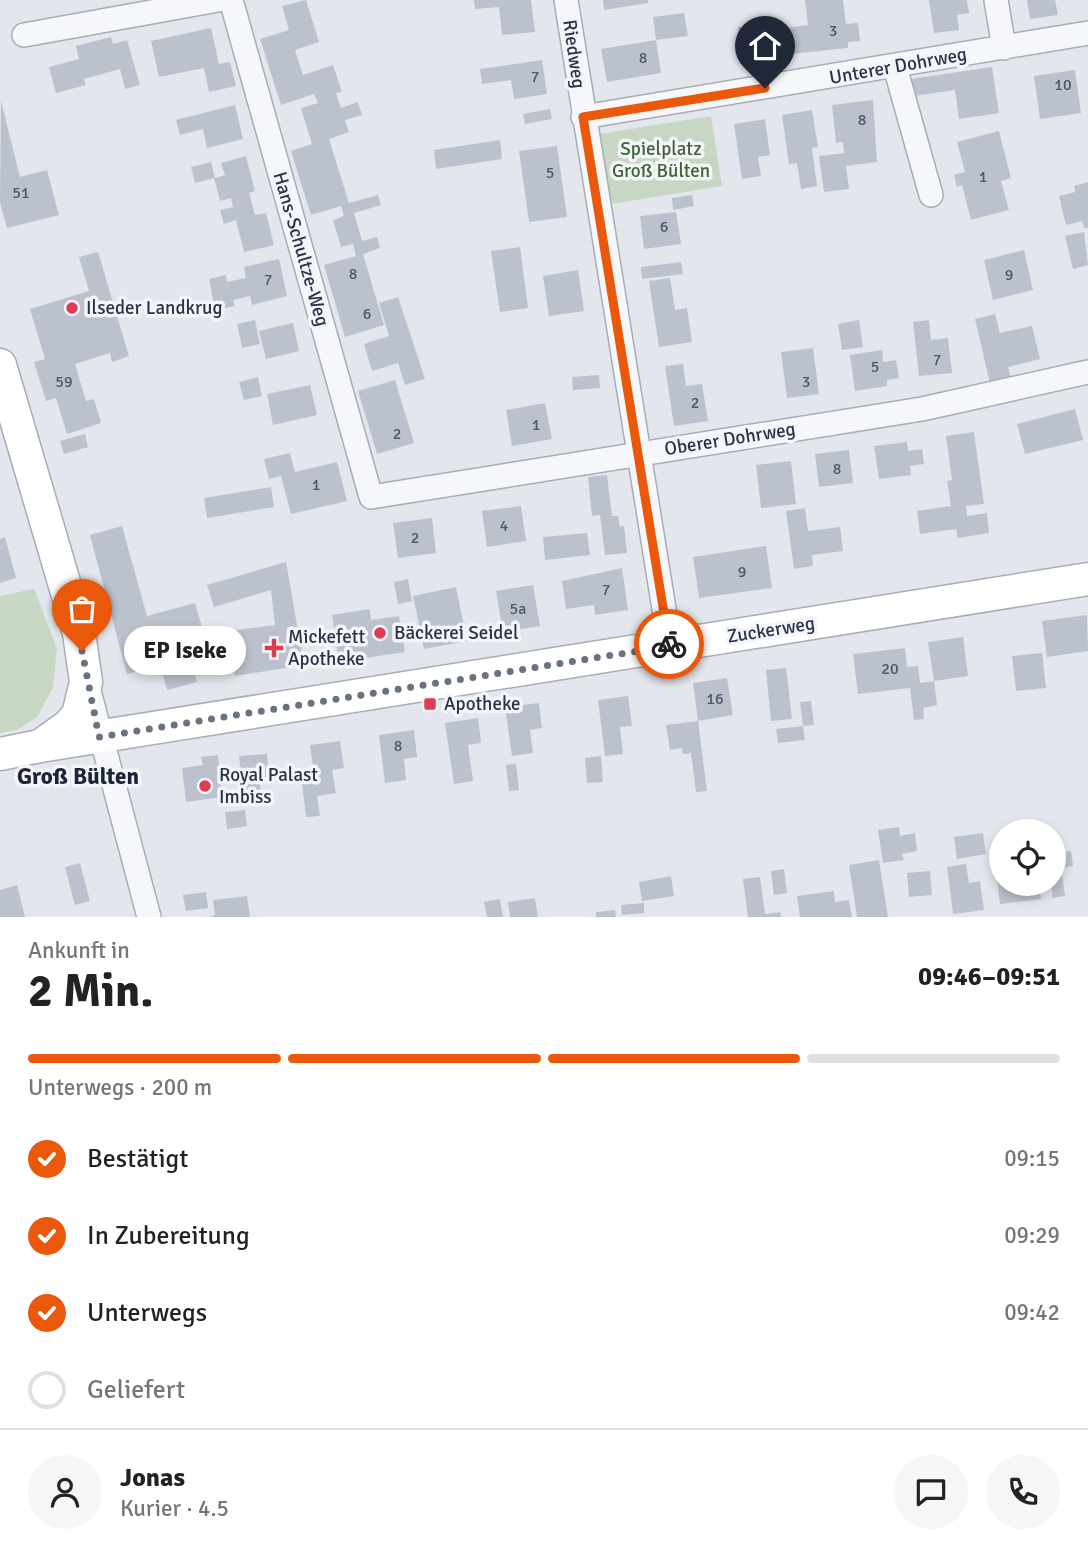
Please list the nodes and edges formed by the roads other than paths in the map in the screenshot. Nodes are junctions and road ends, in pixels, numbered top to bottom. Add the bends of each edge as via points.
1 (218, 0) edge
2 (231, 0) edge
3 (566, 0) edge
4 (996, 0) edge
5 (1088, 33) edge
6 (24, 35) dead end
7 (1004, 48) junction
8 (895, 67) junction
9 (583, 117) junction
10 (932, 195) dead end
11 (0, 365) edge
12 (1088, 372) edge
13 (637, 454) junction
14 (371, 497) joint
15 (1088, 579) edge
16 (670, 646) junction
17 (86, 682) junction
18 (99, 737) junction
19 (40, 746) junction
20 (0, 754) edge
21 (149, 917) edge

1 - 6 street
2 - 14 street, Hans-Schultze-Weg
3 - 9 street, Riedweg
4 - 7 street
5 - 7 street, Unterer Dohrweg
7 - 8 street, Unterer Dohrweg
8 - 9 street, Unterer Dohrweg
8 - 10 street
9 - 13 street, Riedweg
11 - 17 street via 79,634
12 - 13 street, Oberer Dohrweg via 922,409
13 - 14 street, Oberer Dohrweg
13 - 16 street, Riedweg
15 - 16 street, Zuckerweg
16 - 18 street, Zuckerweg
17 - 18 street
17 - 19 street via 78,715
18 - 19 street, Zuckerweg
18 - 21 street
19 - 20 street, Zuckerweg

